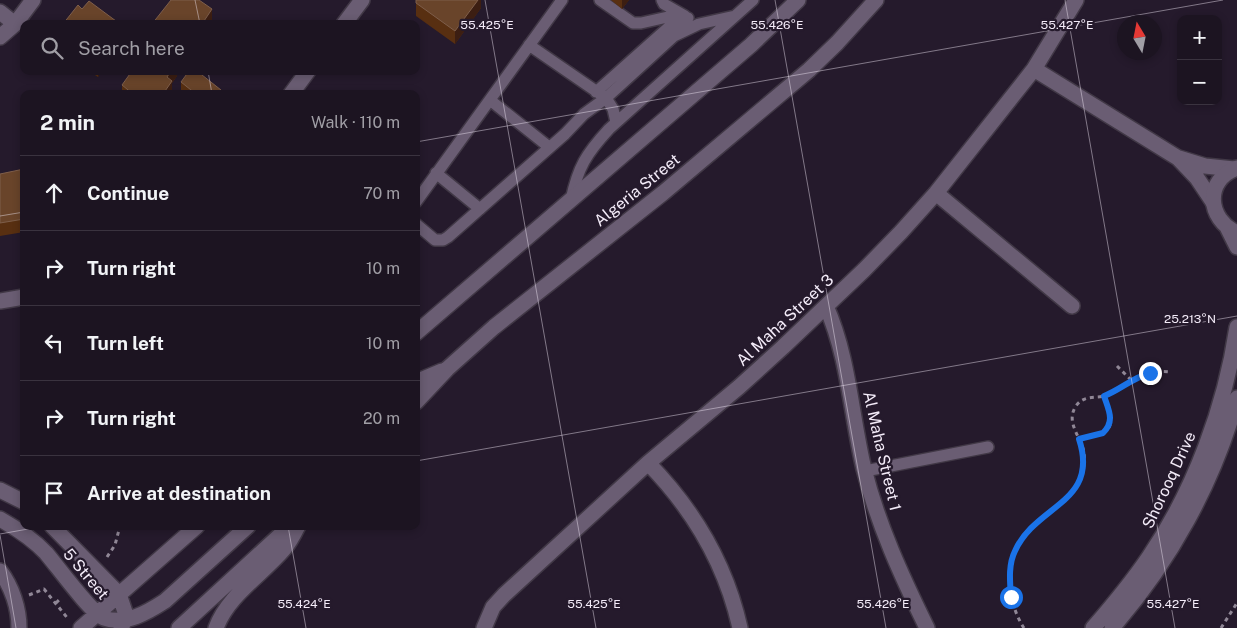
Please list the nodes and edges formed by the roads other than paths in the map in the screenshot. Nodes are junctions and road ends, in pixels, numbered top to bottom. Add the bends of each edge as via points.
1 (33, 0) edge
2 (362, 0) edge
3 (562, 0) edge
4 (600, 0) edge
5 (662, 0) edge
6 (753, 0) edge
7 (798, 0) edge
8 (876, 0) edge
9 (1076, 0) edge
10 (0, 12) edge
11 (684, 16) junction
12 (735, 16) junction
13 (347, 20) edge
14 (15, 24) junction
15 (699, 24) junction
16 (0, 37) edge
17 (529, 45) junction
18 (1034, 69) junction
19 (305, 75) edge
20 (294, 90) edge
21 (601, 95) junction
22 (490, 100) junction
23 (616, 122) junction
24 (549, 148) junction
25 (1178, 158) junction
26 (1236, 169) edge
27 (436, 174) junction
28 (936, 193) junction
29 (420, 196) edge
30 (571, 200) junction
31 (1213, 202) junction
32 (480, 209) junction
33 (420, 227) edge
34 (1233, 231) edge
35 (1237, 247) edge
36 (20, 298) edge
37 (0, 301) edge
38 (826, 306) junction
39 (1072, 306) dead end
40 (1237, 327) edge
41 (420, 330) edge
42 (447, 369) junction
43 (420, 380) edge
44 (420, 398) edge
45 (1237, 398) edge
46 (988, 448) dead end
47 (648, 462) junction
48 (865, 471) junction
49 (0, 490) edge
50 (20, 499) edge
51 (0, 518) edge
52 (56, 530) edge
53 (192, 530) edge
54 (244, 530) edge
55 (286, 530) edge
56 (295, 530) edge
57 (0, 571) edge
58 (120, 594) junction
59 (97, 614) junction
60 (122, 624) edge
61 (76, 625) edge
62 (19, 628) edge
63 (179, 628) edge
64 (216, 628) edge
65 (484, 628) edge
66 (740, 628) edge
67 (927, 628) edge
68 (1092, 628) edge
69 (1112, 628) edge

1 - 14 street
2 - 13 street
3 - 17 lane
4 - 11 lane via 633,23
5 - 11 lane
6 - 12 lane
7 - 30 street, Algeria Street via 751,45
8 - 42 street, Algeria Street via 809,70
9 - 18 street, Al Maha Street 3
10 - 14 street
11 - 15 lane
11 - 21 lane
12 - 15 lane
12 - 23 lane
14 - 16 street
15 - 21 lane via 674,36
17 - 21 lane
17 - 22 lane
18 - 25 street
18 - 28 street, Al Maha Street 3
19 - 20 street
21 - 23 lane via 613,109
21 - 24 lane
22 - 24 lane
22 - 27 lane
23 - 30 lane via 582,163
24 - 32 lane
25 - 26 street via 1205,166
25 - 31 street
26 - 31 street via 1218,182
27 - 29 lane
27 - 32 lane
28 - 38 street, Al Maha Street 3
28 - 39 street
30 - 41 street, Algeria Street
31 - 34 street via 1221,222
32 - 33 lane via 443,240 435,240
34 - 35 street
36 - 37 street
38 - 47 street, Al Maha Street 3 via 739,387
38 - 48 street, Al Maha Street 1 via 844,360
40 - 68 street, Shorooq Drive via 1221,399 1180,505 1149,557
42 - 43 street
42 - 44 street, Algeria Street
45 - 69 street, Shorooq Drive via 1217,458 1183,528 1158,570
46 - 48 lane
47 - 65 street, Al Maha Street 3 via 504,595
47 - 66 street via 667,482 708,543 729,586
48 - 67 street, Al Maha Street 1 via 891,552
49 - 50 street
51 - 59 street, 5 Street via 44,552
52 - 58 street, 5 Street
53 - 58 street
54 - 60 street via 165,601
55 - 63 street
56 - 64 street via 282,551 224,611
57 - 62 street via 15,602
58 - 59 street
58 - 60 street
59 - 60 street
59 - 61 street

